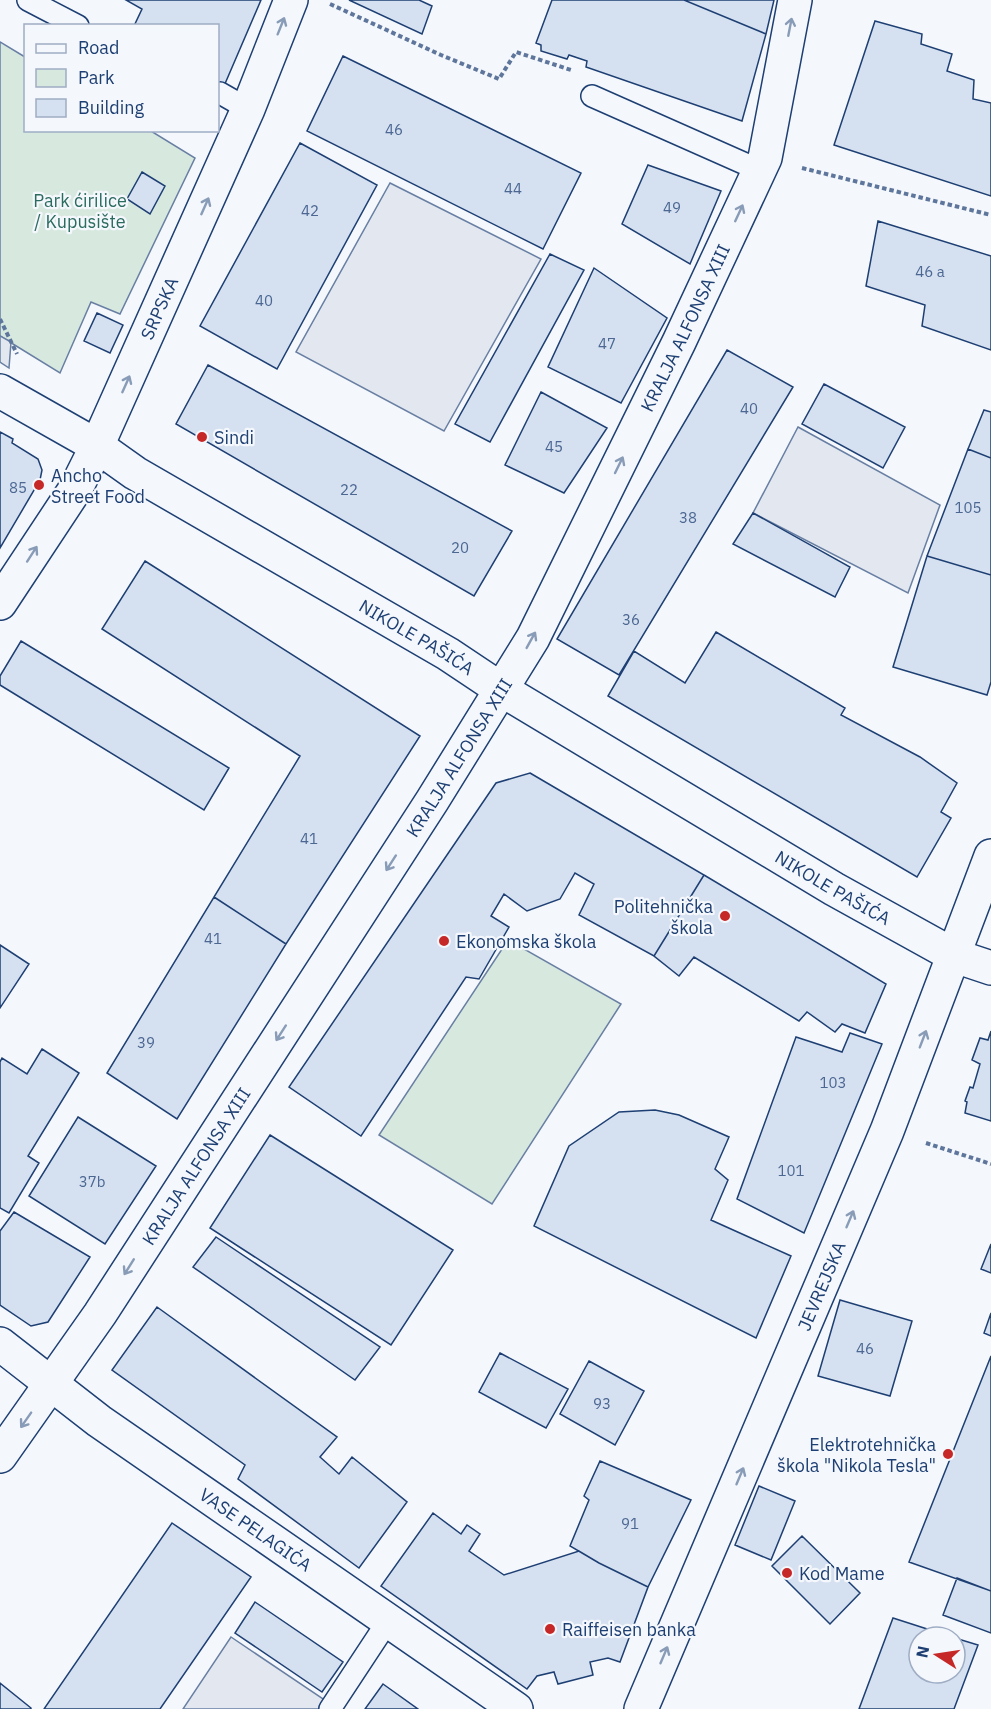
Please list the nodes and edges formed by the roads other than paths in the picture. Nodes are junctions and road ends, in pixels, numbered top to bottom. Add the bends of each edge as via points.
1 (28, 0) edge
2 (291, 0) edge
3 (795, 0) edge
4 (74, 24) edge
5 (220, 93) dead end
6 (592, 96) dead end
7 (248, 109) junction
8 (762, 164) junction
9 (0, 391) edge
10 (97, 446) junction
11 (0, 603) edge
12 (502, 690) junction
13 (991, 856) edge
14 (955, 956) junction
15 (991, 968) edge
16 (0, 1344) edge
17 (51, 1383) junction
18 (0, 1456) edge
19 (388, 1621) junction
20 (330, 1709) edge
21 (516, 1709) edge
22 (641, 1709) edge

1 - 4 lane
7 -> 2 street, SRPSKA
8 -> 3 street, KRALJA ALFONSA XIII
5 - 7 lane
6 - 8 lane
10 -> 7 street, SRPSKA
12 -> 8 street, KRALJA ALFONSA XIII via 533,638 674,353
9 - 10 street, NIKOLE PAŠIĆA
11 -> 10 street, SRPSKA via 76,488
10 - 12 street, NIKOLE PAŠIĆA via 135,473
12 - 14 street, NIKOLE PAŠIĆA via 834,889
12 -> 17 street, KRALJA ALFONSA XIII via 100,1314
13 - 14 street, JEVREJSKA
14 - 15 street, NIKOLE PAŠIĆA
22 -> 14 street, JEVREJSKA via 887,1131
16 - 17 street, VASE PELAGIĆA
17 -> 18 street, KRALJA ALFONSA XIII
17 - 19 street, VASE PELAGIĆA via 99,1421
19 - 20 lane
19 - 21 street, VASE PELAGIĆA

